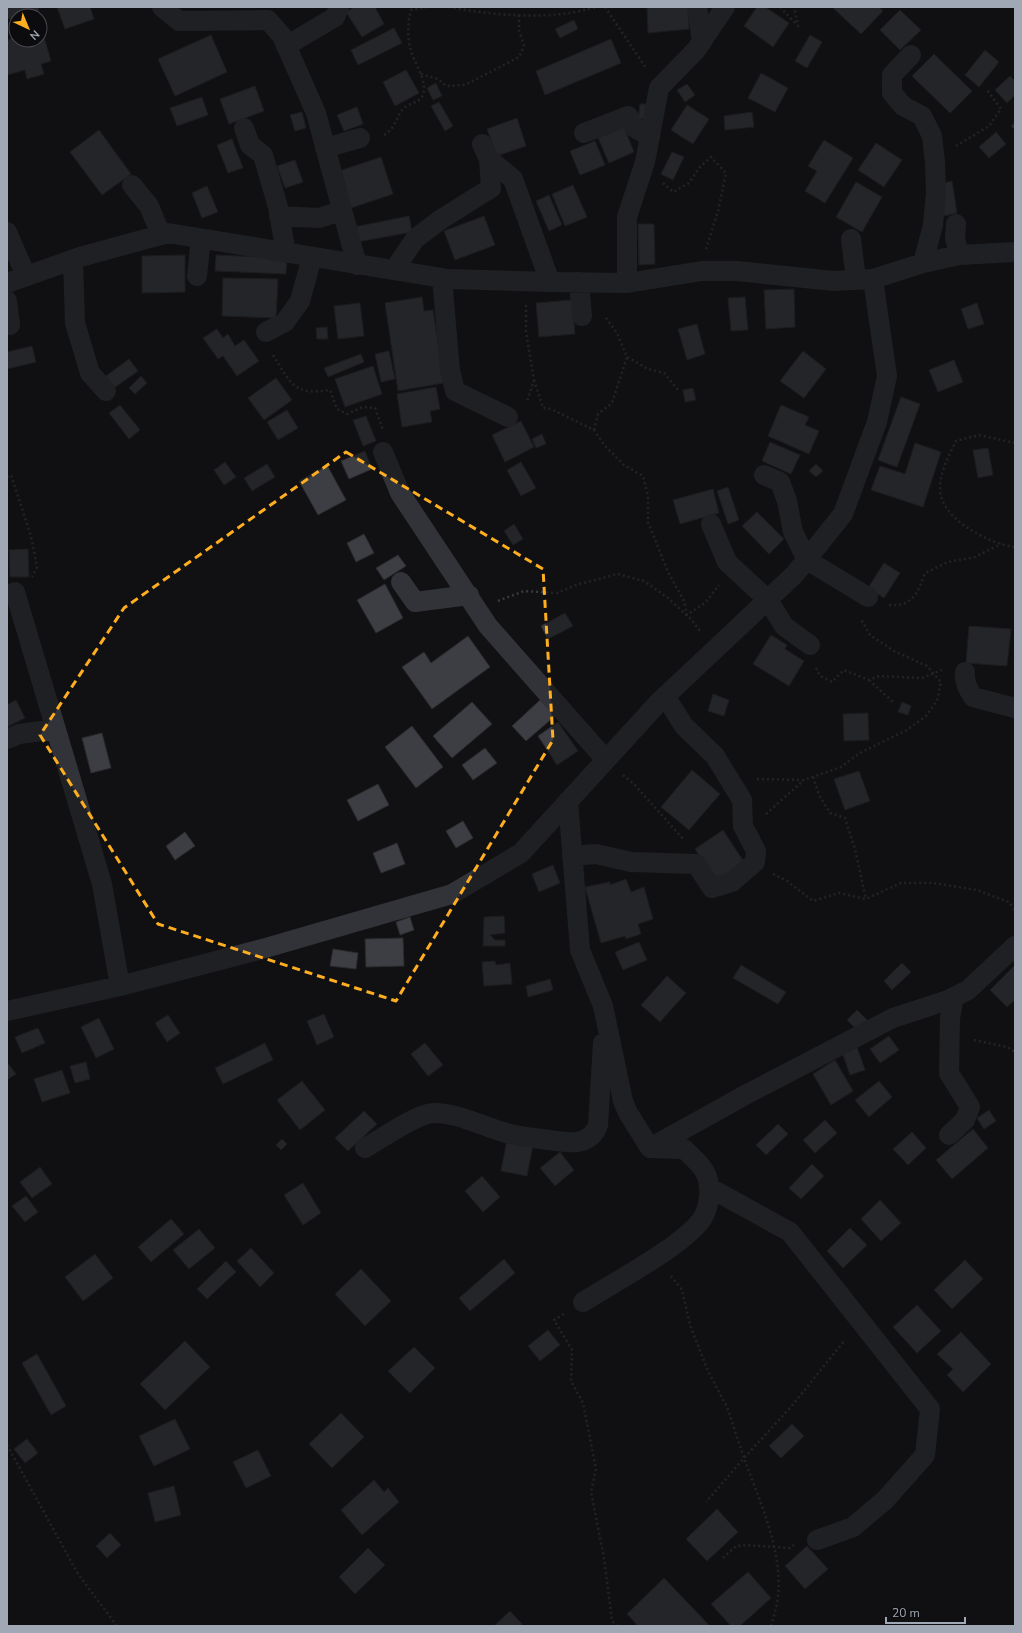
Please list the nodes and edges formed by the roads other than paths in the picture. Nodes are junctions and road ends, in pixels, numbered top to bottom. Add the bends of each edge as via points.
1 (162, 7) edge
2 (339, 7) edge
3 (697, 7) edge
4 (725, 7) edge
5 (262, 13) edge
6 (702, 42) junction
7 (286, 46) junction
8 (911, 55) dead end
9 (244, 128) dead end
10 (584, 133) dead end
11 (650, 137) junction
12 (360, 138) road end
13 (325, 148) junction
14 (132, 185) dead end
15 (341, 211) junction
16 (280, 216) junction
17 (956, 224) dead end
18 (7, 232) edge
19 (161, 235) junction
20 (201, 239) junction
21 (850, 239) dead end
22 (1015, 252) edge
23 (286, 253) junction
24 (959, 255) junction
25 (312, 257) junction
26 (73, 260) junction
27 (923, 263) junction
28 (357, 265) junction
29 (394, 270) junction
30 (26, 276) junction
31 (197, 276) dead end
32 (442, 278) junction
33 (864, 280) junction
34 (550, 282) junction
35 (579, 282) junction
36 (7, 283) edge
37 (627, 283) junction
38 (7, 301) edge
39 (582, 316) road end
40 (10, 325) dead end
41 (266, 332) road end
42 (106, 391) dead end
43 (508, 417) road end
44 (383, 452) road end
45 (764, 475) dead end
46 (711, 524) dead end
47 (807, 560) junction
48 (401, 582) dead end
49 (15, 592) road end
50 (868, 596) road end
51 (472, 600) junction
52 (768, 600) junction
53 (810, 645) road end
54 (965, 672) dead end
55 (665, 696) junction
56 (1015, 708) edge
57 (56, 729) junction
58 (7, 739) edge
59 (606, 760) junction
60 (568, 801) junction
61 (572, 856) junction
62 (1015, 946) edge
63 (580, 950) junction
64 (120, 986) junction
65 (954, 997) junction
66 (7, 1011) edge
67 (949, 1135) dead end
68 (365, 1148) dead end
69 (650, 1148) junction
70 (710, 1188) junction
71 (583, 1302) road end
72 (817, 1540) road end

1 - 5 street via 179,21
2 - 7 street via 335,17
3 - 6 street
4 - 6 street
5 - 7 street via 282,36
6 - 11 street via 659,88
7 - 13 street via 316,113
8 - 27 street via 892,75 892,93 903,106 922,116 932,136 936,193 933,225
9 - 16 street via 250,145 263,155
10 - 11 street via 628,116 635,128
11 - 37 street via 627,217
12 - 13 street
13 - 15 street
14 - 19 street via 149,206
15 - 16 street via 320,218
15 - 28 street
16 - 23 street
17 - 24 street via 955,238
18 - 30 street
19 - 20 street via 168,233
19 - 26 street
20 - 23 street
20 - 31 street
21 - 33 street
22 - 24 street
23 - 25 street
24 - 27 street
25 - 28 street
25 - 41 street via 300,301 285,322
26 - 30 street
26 - 42 street via 75,323 90,373
27 - 33 street
28 - 29 street
29 - 32 street
29 - 34 street via 415,239 491,188 486,152 514,179
30 - 36 street
32 - 34 street
32 - 43 street via 450,370 455,391
33 - 37 street via 834,281 737,271 702,271
33 - 47 street via 887,376 877,422 844,514
34 - 35 street
35 - 37 street
35 - 39 street
38 - 40 street
44 - 51 street via 400,493
45 - 47 street via 780,482 793,532
46 - 52 street via 727,562
47 - 50 street
47 - 52 street
48 - 51 street via 415,602
49 - 57 street
51 - 59 street via 488,626
52 - 53 street via 784,626
52 - 55 street
54 - 56 street via 968,688 973,697
55 - 59 street
55 - 61 street via 684,726 715,756 742,800 743,826 756,851 755,862 732,882 712,888 696,864 631,862 596,854
57 - 58 street via 19,734
57 - 64 street via 102,884
59 - 60 street
60 - 61 street
60 - 64 street via 521,853 452,894 262,949
61 - 63 street
62 - 65 street via 968,990
63 - 68 street via 602,1010 603,1060 596,1133 590,1138 571,1143 511,1134 432,1113 419,1117
63 - 69 street via 603,1006 623,1101
64 - 66 street
65 - 67 street via 949,1074 970,1107 965,1120
65 - 69 street via 893,1018
69 - 70 street via 684,1150 699,1163
70 - 71 street via 702,1219 689,1233 658,1256
70 - 72 street via 790,1232 930,1409 925,1455 885,1500 853,1527

